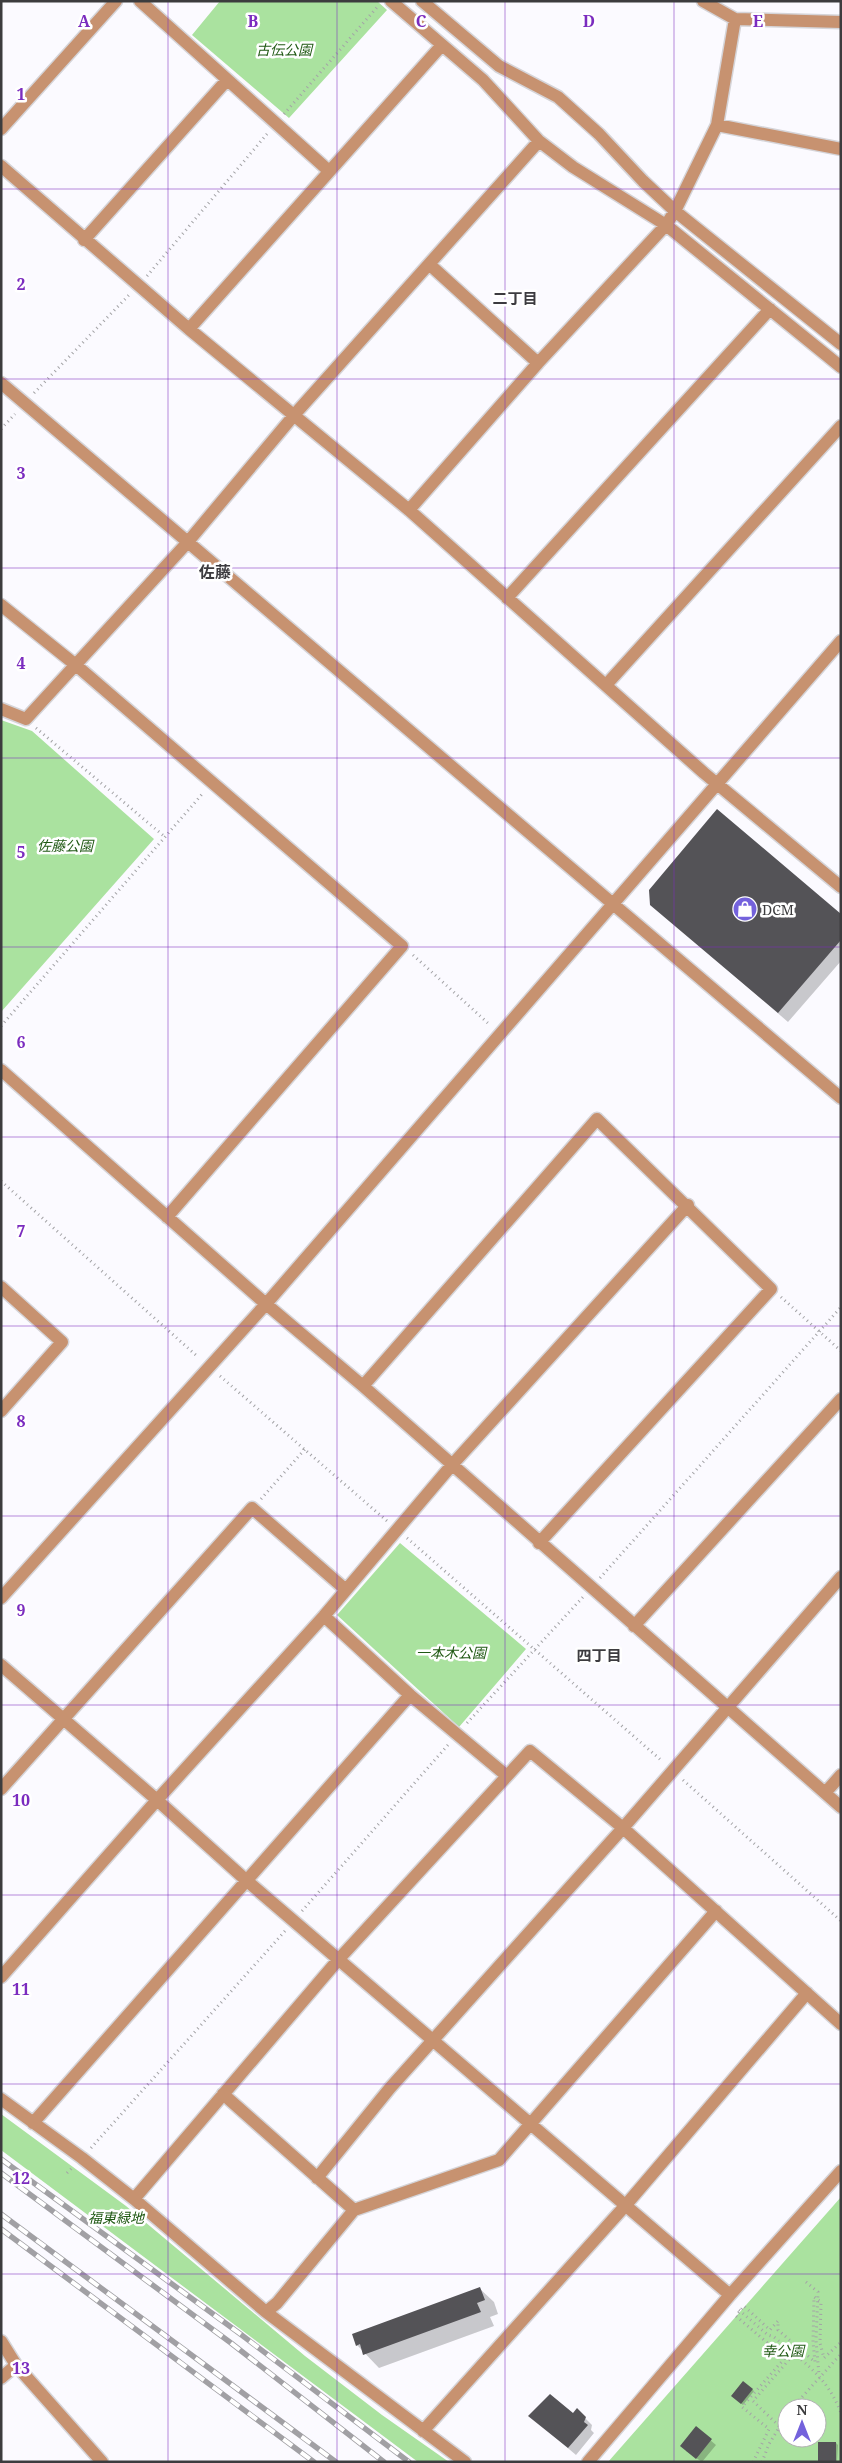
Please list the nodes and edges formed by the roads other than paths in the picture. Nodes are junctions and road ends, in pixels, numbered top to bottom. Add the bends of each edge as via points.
1 (116, 1) edge
2 (140, 1) edge
3 (392, 1) edge
4 (422, 1) edge
5 (703, 1) edge
6 (735, 19) junction
7 (841, 22) edge
8 (442, 45) junction
9 (227, 80) junction
10 (717, 125) junction
11 (1, 129) edge
12 (539, 141) junction
13 (841, 149) edge
14 (1, 166) edge
15 (329, 171) junction
16 (675, 211) junction
17 (666, 225) junction
18 (84, 240) junction
19 (430, 264) junction
20 (770, 309) junction
21 (189, 329) junction
22 (841, 344) edge
23 (538, 363) junction
24 (841, 367) edge
25 (1, 383) edge
26 (295, 414) junction
27 (841, 426) edge
28 (409, 510) junction
29 (187, 543) junction
30 (507, 598) junction
31 (1, 604) edge
32 (841, 641) edge
33 (77, 666) junction
34 (606, 684) junction
35 (1, 709) edge
36 (716, 783) junction
37 (840, 884) edge
38 (614, 904) junction
39 (1, 1070) edge
40 (841, 1098) edge
41 (688, 1206) junction
42 (167, 1217) junction
43 (1, 1287) edge
44 (266, 1304) junction
45 (363, 1386) junction
46 (841, 1399) edge
47 (1, 1411) edge
48 (451, 1466) junction
49 (539, 1543) junction
50 (841, 1577) edge
51 (346, 1590) junction
52 (1, 1598) edge
53 (324, 1616) junction
54 (634, 1626) junction
55 (1, 1665) edge
56 (410, 1695) junction
57 (726, 1708) junction
58 (64, 1718) junction
59 (841, 1775) edge
60 (507, 1776) junction
61 (1, 1788) edge
62 (825, 1793) junction
63 (157, 1800) junction
64 (841, 1807) edge
65 (623, 1828) junction
66 (247, 1881) junction
67 (716, 1911) junction
68 (338, 1960) junction
69 (1, 1976) edge
70 (807, 1993) junction
71 (841, 2024) edge
72 (434, 2040) junction
73 (223, 2094) junction
74 (1, 2099) edge
75 (33, 2123) junction
76 (529, 2123) junction
77 (841, 2171) edge
78 (317, 2178) junction
79 (134, 2199) junction
80 (625, 2206) junction
81 (354, 2210) junction
82 (730, 2295) junction
83 (266, 2312) junction
84 (1, 2341) edge
85 (16, 2365) junction
86 (1, 2378) edge
87 (423, 2431) junction
88 (102, 2462) edge
89 (465, 2462) edge
90 (588, 2462) edge

1 - 11 street
2 - 9 street
3 - 8 street
4 - 16 street via 499,66 558,97 600,134 642,181
5 - 6 street
6 - 7 street
6 - 10 street
8 - 12 street via 483,80
8 - 15 street
9 - 15 street
9 - 18 street
10 - 13 street
10 - 16 street
12 - 17 street via 573,167
12 - 19 street
14 - 18 street
15 - 21 street
16 - 17 street
16 - 22 street
17 - 20 street
17 - 23 street
18 - 21 street
19 - 23 street
19 - 26 street
20 - 24 street
20 - 30 street
21 - 26 street
23 - 28 street
25 - 29 street
26 - 28 street
26 - 29 street
27 - 34 street
28 - 30 street
29 - 33 street
29 - 38 street
30 - 34 street
31 - 33 street
32 - 36 street
33 - 35 street via 26,719
33 - 42 street via 402,946
34 - 36 street
36 - 37 street
36 - 38 street
38 - 40 street
38 - 44 street
39 - 42 street
41 - 45 street via 597,1118
41 - 48 street
41 - 49 street via 771,1289
42 - 44 street
43 - 47 street via 62,1342
44 - 45 street
44 - 52 street
45 - 48 street
46 - 54 street
48 - 49 street
48 - 51 street
49 - 54 street
50 - 57 street
51 - 53 street
51 - 58 street via 252,1508
53 - 56 street
53 - 63 street
54 - 57 street
55 - 58 street
56 - 60 street
56 - 66 street
57 - 62 street
57 - 65 street
58 - 61 street
58 - 63 street
59 - 62 street
60 - 65 street via 530,1751
60 - 68 street
62 - 64 street
63 - 66 street
63 - 69 street
65 - 67 street
65 - 72 street
66 - 68 street
66 - 75 street
67 - 70 street
67 - 76 street
68 - 72 street
68 - 73 street
70 - 71 street
70 - 80 street
72 - 76 street
72 - 78 street via 390,2088
73 - 78 street
73 - 79 street
74 - 75 street
75 - 79 street
76 - 80 street
76 - 81 street via 499,2160
77 - 82 street
78 - 81 street
79 - 83 street
80 - 82 street
80 - 87 street
81 - 83 street
82 - 90 street
83 - 87 street
84 - 85 street
85 - 86 street
85 - 88 street
87 - 89 street

